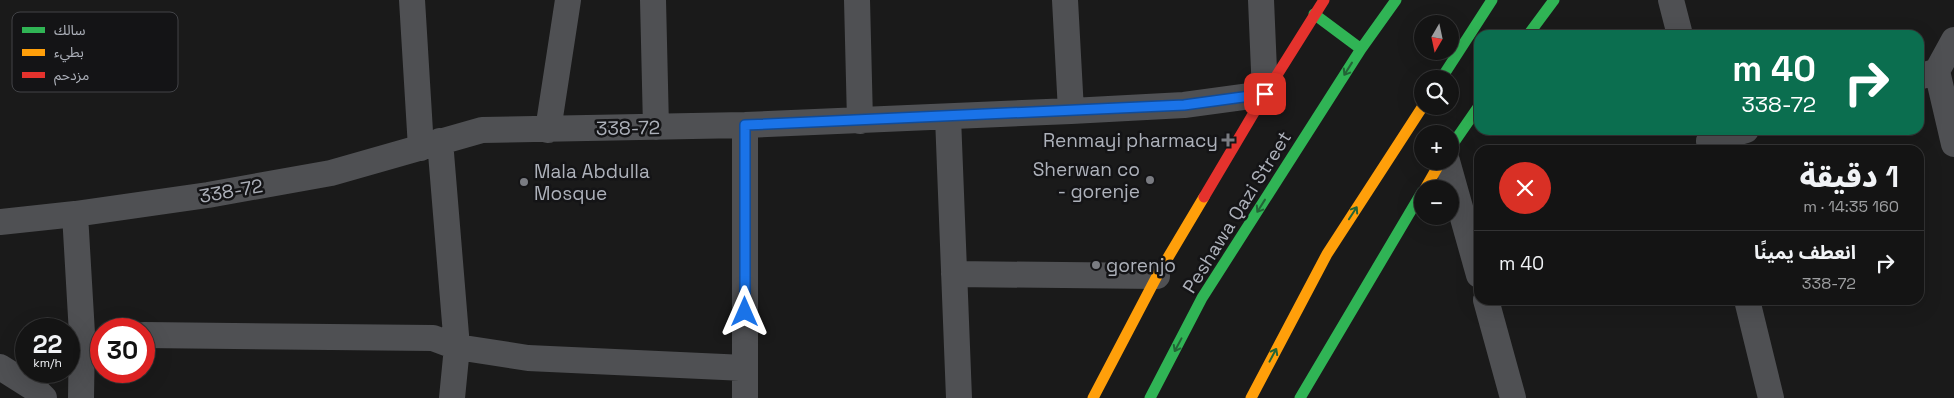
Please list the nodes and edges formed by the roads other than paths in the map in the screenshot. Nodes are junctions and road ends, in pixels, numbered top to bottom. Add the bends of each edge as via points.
1 (412, 0) edge
2 (568, 0) edge
3 (653, 0) edge
4 (857, 0) edge
5 (1065, 0) edge
6 (1261, 0) edge
7 (1324, 0) edge
8 (1396, 0) edge
9 (1492, 0) edge
10 (1554, 0) edge
11 (1671, 0) edge
12 (1314, 14) junction
13 (1532, 30) edge
14 (1679, 30) edge
15 (1954, 40) edge
16 (1360, 49) junction
17 (1447, 70) edge
18 (1928, 74) edge
19 (1265, 94) junction
20 (1071, 112) junction
21 (1474, 113) edge
22 (1417, 115) edge
23 (948, 117) junction
24 (860, 120) junction
25 (745, 125) junction
26 (656, 127) junction
27 (548, 130) junction
28 (1459, 135) edge
29 (1728, 135) edge
30 (1709, 140) edge
31 (430, 144) junction
32 (1954, 144) edge
33 (1449, 170) edge
34 (1414, 206) edge
35 (75, 214) junction
36 (0, 222) edge
37 (1474, 258) edge
38 (954, 274) junction
39 (1157, 276) junction
40 (1487, 305) edge
41 (1748, 305) edge
42 (90, 320) edge
43 (155, 335) edge
44 (90, 346) edge
45 (458, 347) junction
46 (0, 368) edge
47 (745, 368) junction
48 (1304, 395) edge
49 (44, 398) edge
50 (81, 398) edge
51 (452, 398) edge
52 (745, 398) edge
53 (959, 398) edge
54 (1093, 398) edge
55 (1150, 398) edge
56 (1251, 398) edge
57 (1513, 398) edge
58 (1771, 398) edge

1 - 31 street
2 - 27 street
3 - 26 street
4 - 24 street
5 - 20 street
6 - 19 street
7 - 12 main road
8 - 16 main road, Peshawa Qazi Street
9 - 17 main road
10 - 13 main road
11 - 14 street
12 - 16 main road
12 - 19 main road
15 - 18 street
16 -> 55 main road, Peshawa Qazi Street via 1202,298
18 - 32 street
19 - 20 street, 338-72 via 1184,105
19 - 39 main road
20 - 23 street, 338-72
21 - 28 main road
56 -> 22 main road via 1326,254
23 - 24 street, 338-72
23 - 38 street
24 - 25 street, 338-72
25 - 26 street, 338-72
25 - 47 street
26 - 27 street, 338-72
27 - 31 street, 338-72 via 482,130
29 - 30 street
31 - 35 street, 338-72 via 331,173
31 - 45 street
33 - 37 street
34 - 48 main road
35 - 36 street, 338-72
35 - 42 street
38 - 39 street
38 - 53 street
39 - 54 main road
40 - 57 street
41 - 58 street
43 - 45 street via 433,338
44 - 50 street
45 - 47 street via 528,358
45 - 51 street
46 - 49 street
47 - 52 street

